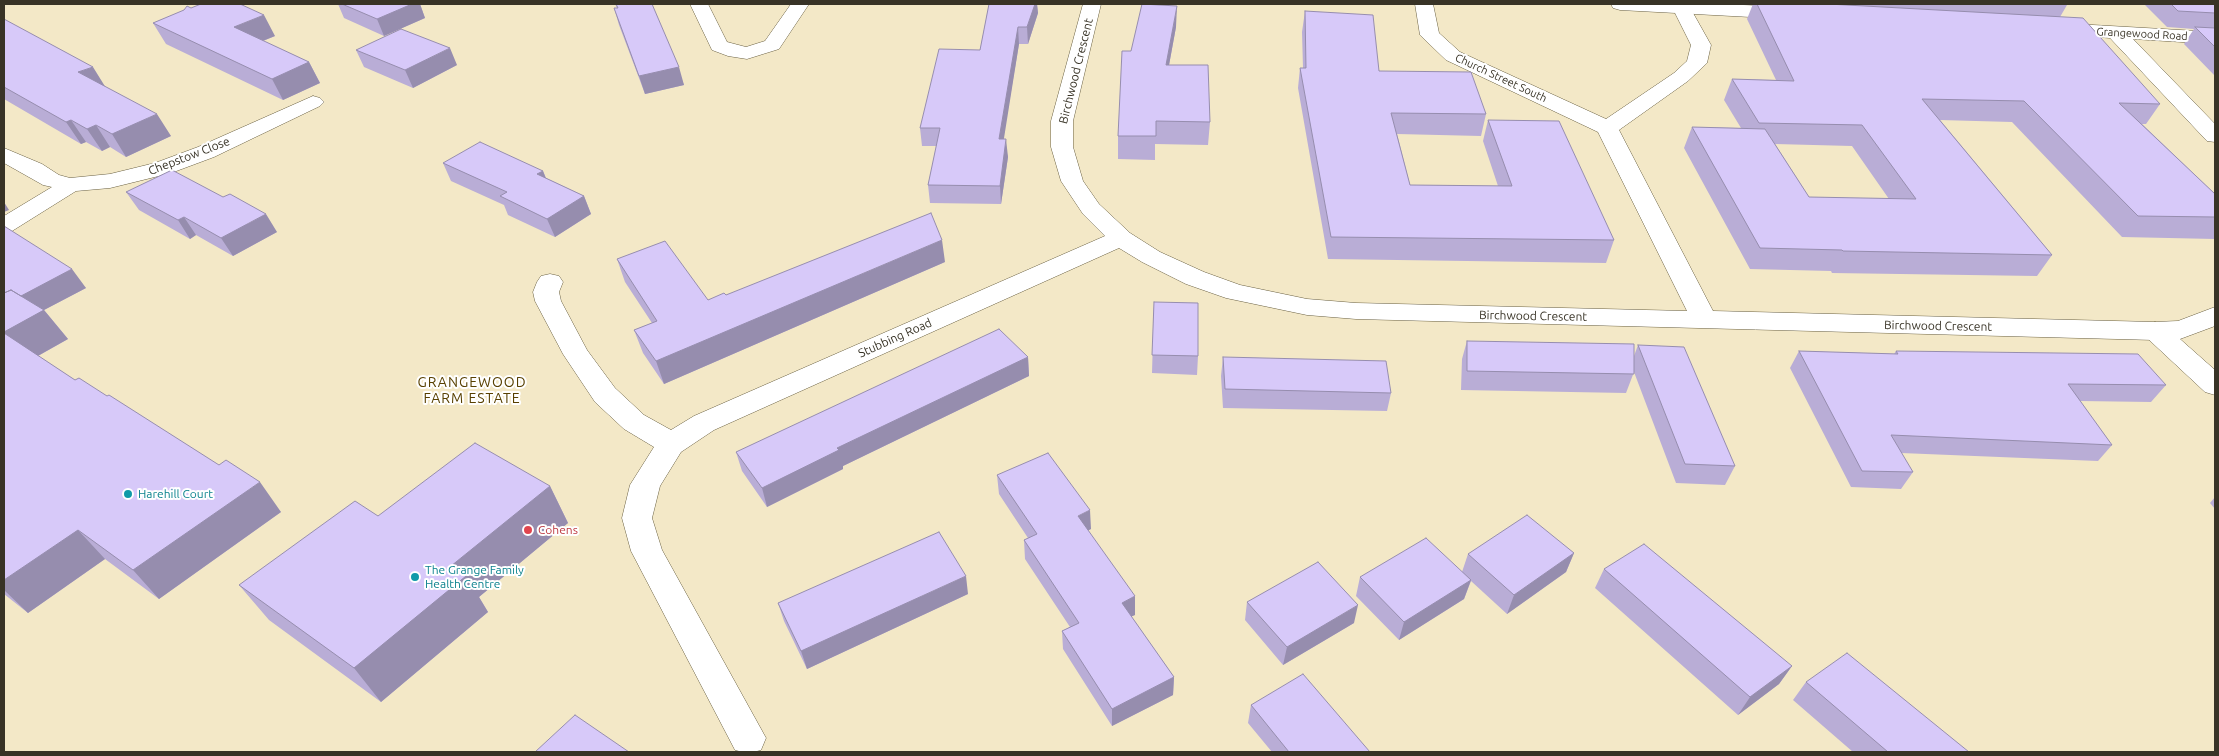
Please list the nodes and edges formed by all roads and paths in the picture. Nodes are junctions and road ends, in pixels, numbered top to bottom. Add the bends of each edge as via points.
1 (700, 4) edge
2 (800, 4) edge
3 (1092, 4) edge
4 (1424, 4) edge
5 (1620, 4) edge
6 (1681, 7) junction
7 (1807, 14) edge
8 (2038, 28) edge
9 (2116, 33) junction
10 (2215, 38) edge
11 (314, 102) dead end
12 (1607, 128) junction
13 (2215, 136) edge
14 (4, 155) edge
15 (70, 185) junction
16 (4, 226) edge
17 (1121, 238) junction
18 (550, 282) dead end
19 (2215, 316) edge
20 (1705, 320) junction
21 (2154, 331) junction
22 (2215, 385) edge
23 (671, 444) junction
24 (748, 738) dead end

1 - 2 street via 719,46 747,53 772,45
3 - 17 street, Birchwood Crescent via 1062,121 1062,147 1072,181 1091,209
4 - 12 street, Church Street South via 1430,36 1453,56
5 - 6 street
6 - 7 street
6 - 12 street via 1701,45 1697,63
8 - 9 street, Grangewood Road
9 - 10 street, Grangewood Road
9 - 13 street
11 - 15 street, Chepstow Close via 206,152 163,168 110,181
12 - 20 street
14 - 15 street, Chepstow Close via 51,180
15 - 16 street
17 - 20 street, Birchwood Crescent via 1195,278 1235,292 1307,308
17 - 23 street, Stubbing Road via 704,423
18 - 23 street via 546,292 548,301 576,354 604,395 634,422
19 - 21 street, Birchwood Crescent via 2181,330
20 - 21 street, Birchwood Crescent
21 - 22 street
23 - 24 street, Stubbing Road via 645,486 638,518 647,551

